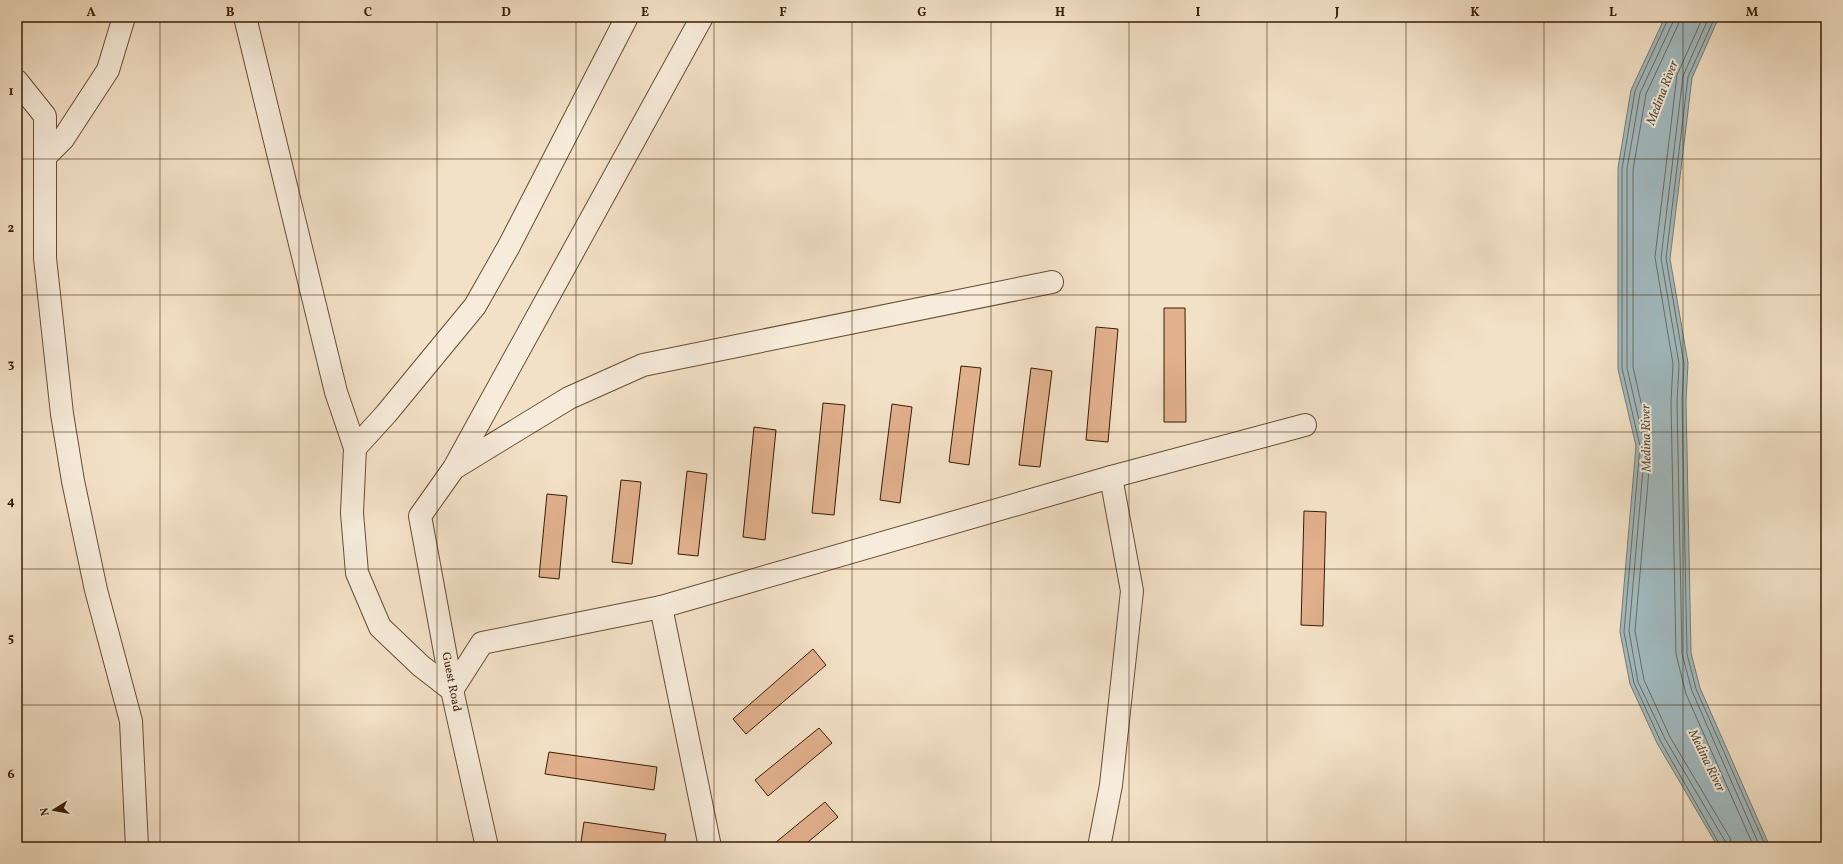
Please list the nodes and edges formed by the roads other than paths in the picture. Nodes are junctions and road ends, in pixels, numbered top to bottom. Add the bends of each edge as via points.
1 (124, 17) edge
2 (245, 17) edge
3 (627, 17) edge
4 (702, 17) edge
5 (17, 81) edge
6 (45, 157) junction
7 (1052, 282) dead end
8 (1304, 425) dead end
9 (355, 448) junction
10 (454, 468) junction
11 (1111, 477) junction
12 (661, 607) junction
13 (452, 690) junction
14 (137, 847) edge
15 (487, 847) edge
16 (710, 847) edge
17 (1099, 847) edge

1 - 6 lane via 108,70 63,139
2 - 9 lane via 336,392
3 - 9 lane via 510,246 474,306
4 - 10 lane
5 - 6 lane via 45,116
6 - 14 lane via 45,258 62,414 96,590 132,721
7 - 10 lane via 643,365 569,398
8 - 11 lane
9 - 13 lane via 352,513 357,573 380,627 421,666
10 - 13 lane, Guest Road via 420,516
11 - 12 lane
11 - 17 lane via 1132,591 1111,785
12 - 13 lane via 482,643
12 - 16 lane
13 - 15 lane, Guest Road

